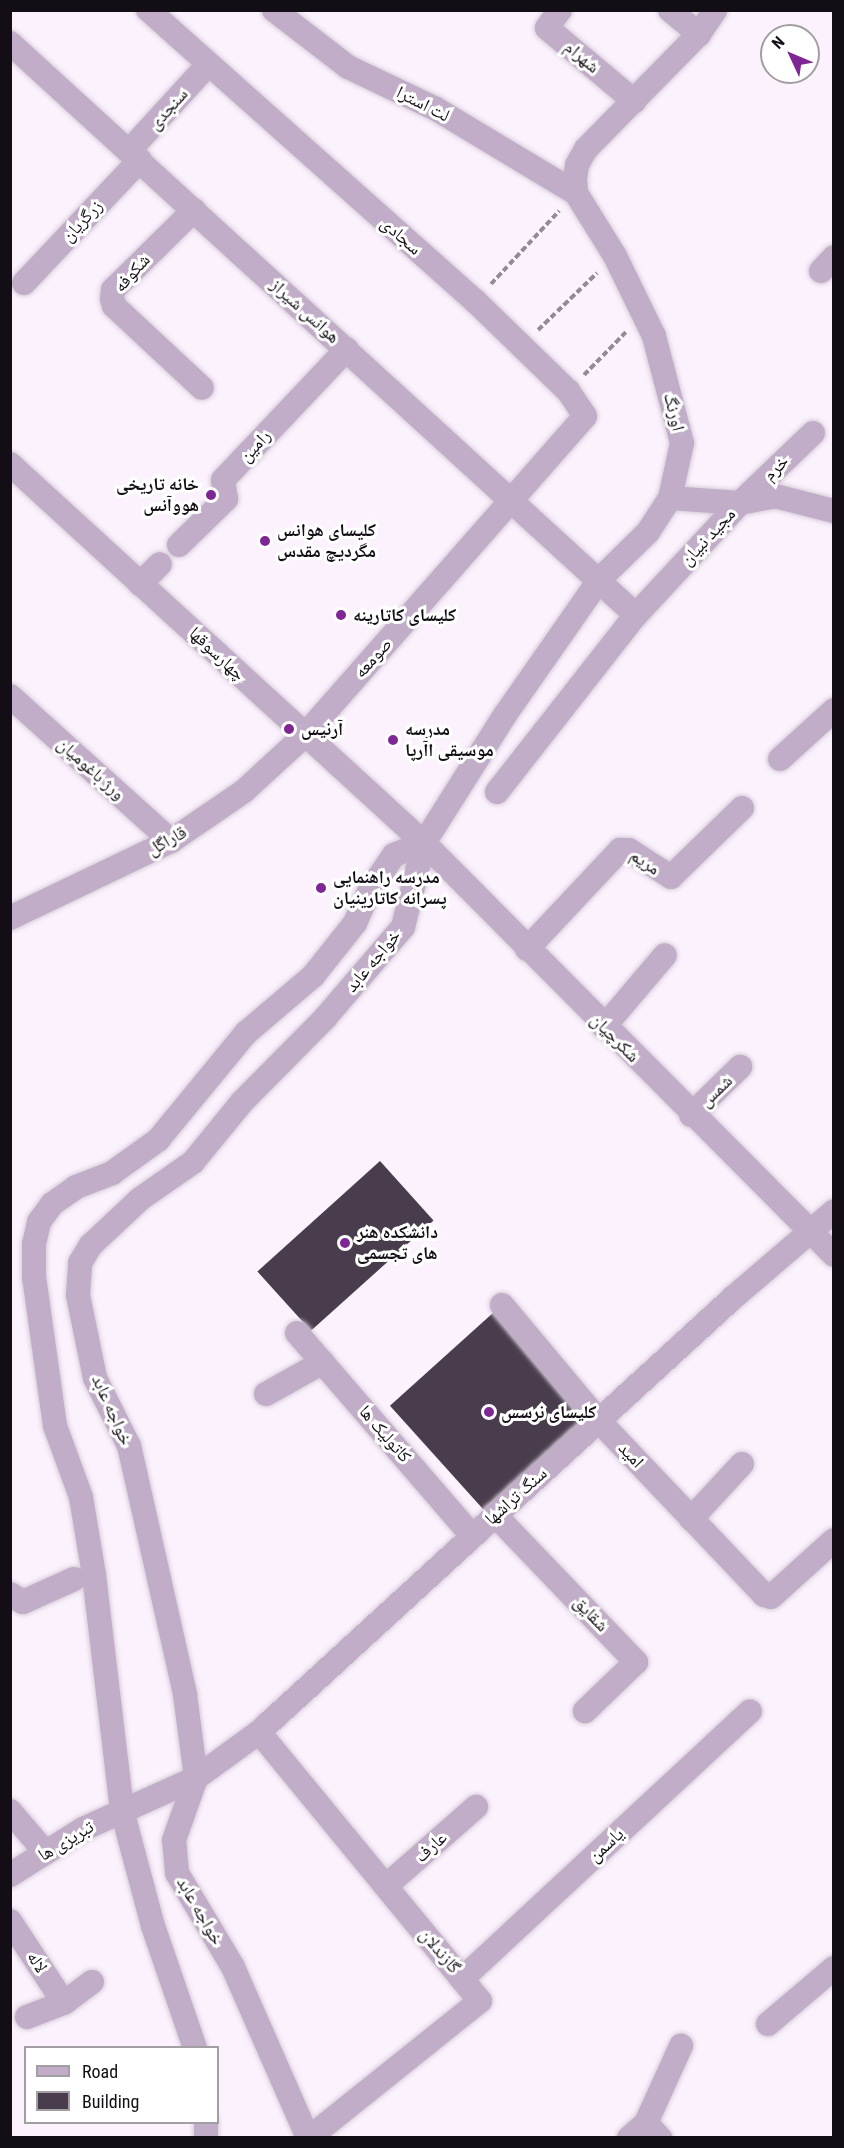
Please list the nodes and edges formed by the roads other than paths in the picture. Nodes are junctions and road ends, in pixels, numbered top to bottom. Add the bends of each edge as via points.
1 (148, 10) edge
2 (274, 10) edge
3 (560, 10) edge
4 (670, 10) edge
5 (715, 10) edge
6 (699, 34) junction
7 (10, 43) edge
8 (207, 66) junction
9 (634, 101) junction
10 (134, 156) junction
11 (576, 193) junction
12 (194, 210) junction
13 (24, 283) dead end
14 (347, 350) junction
15 (201, 388) dead end
16 (585, 416) joint
17 (813, 433) dead end
18 (10, 464) edge
19 (670, 498) junction
20 (513, 501) junction
21 (740, 503) junction
22 (833, 513) edge
23 (180, 545) dead end
24 (160, 564) dead end
25 (600, 579) junction
26 (140, 584) junction
27 (636, 615) junction
28 (10, 696) edge
29 (830, 720) edge
30 (305, 735) junction
31 (780, 759) dead end
32 (497, 792) dead end
33 (742, 808) dead end
34 (171, 841) junction
35 (424, 843) junction
36 (10, 918) edge
37 (527, 949) junction
38 (665, 955) dead end
39 (604, 1027) junction
40 (740, 1067) dead end
41 (691, 1115) junction
42 (834, 1211) edge
43 (808, 1232) junction
44 (834, 1254) edge
45 (502, 1305) dead end
46 (297, 1333) dead end
47 (323, 1362) junction
48 (266, 1394) dead end
49 (599, 1421) junction
50 (742, 1464) dead end
51 (495, 1515) junction
52 (691, 1519) junction
53 (472, 1536) junction
54 (834, 1540) edge
55 (74, 1579) dead end
56 (10, 1594) edge
57 (585, 1711) dead end
58 (750, 1711) dead end
59 (260, 1732) junction
60 (196, 1778) junction
61 (476, 1807) dead end
62 (122, 1810) junction
63 (10, 1811) edge
64 (46, 1853) junction
65 (10, 1875) edge
66 (386, 1886) junction
67 (10, 1921) edge
68 (833, 1968) edge
69 (462, 1979) junction
70 (92, 1982) dead end
71 (64, 2003) junction
72 (27, 2017) dead end
73 (768, 2024) dead end
74 (194, 2046) edge
75 (681, 2046) dead end
76 (645, 2133) edge
77 (309, 2137) edge

1 - 8 street, سجادی
2 - 11 street, لت استرا via 348,67 436,109
3 - 9 street, شهرام via 547,27
4 - 6 street
5 - 6 street
6 - 9 street
7 - 10 street, هوانس شیراز
8 - 10 street, سنجدی
8 - 16 street, سجادی via 475,301 568,391
9 - 11 street via 586,149 577,165
10 - 12 street, هوانس شیراز
10 - 13 street, زرگریان
11 - 19 street, اورنگ via 615,256 654,336 682,444
12 - 14 street, هوانس شیراز
12 - 15 street, شکوفه via 113,290 112,298 114,306
14 - 20 street, هوانس شیراز
14 - 23 street, رامین via 223,480 226,499
16 - 20 street, صومعه
17 - 21 street, خرم
18 - 26 street, چهارسوقها
19 - 21 street
19 - 25 street, اورنگ via 648,532
20 - 25 street, هوانس شیراز
20 - 30 street, صومعه
21 - 22 street, مجید نبیان via 775,496 813,502
21 - 27 street, مجید نبیان
24 - 26 street
25 - 27 street, هوانس شیراز
25 - 35 street, اورنگ via 504,715
26 - 30 street, چهارسوقها
27 - 32 street, مجید نبیان
28 - 34 street, ورژ باغومیان
29 - 31 street
30 - 34 street, قاراگل via 244,791
30 - 35 street, چهارسوقها
33 - 37 street, مریم via 671,877 629,850 620,850
34 - 36 street, قاراگل
35 - 37 street, شکرچیان
35 - 60 street, خواجه عابد via 403,927 325,1018 242,1102 193,1162 140,1199 92,1245 80,1263 78,1295 95,1378 129,1446 149,1549 171,1624
35 - 62 street, خواجه عابد via 394,855 370,890 355,923 313,976 246,1033 158,1140 112,1173 76,1187 52,1204 39,1222 34,1277 55,1425 81,1497
37 - 39 street, شکرچیان
38 - 39 street
39 - 41 street, شکرچیان
40 - 41 street, شمس
41 - 43 street, شکرچیان
42 - 43 street, سنگ تراشها
43 - 44 street, شکرچیان
43 - 49 street, سنگ تراشها
45 - 49 street, امید
46 - 47 street, کاتولیک ها
47 - 48 street
47 - 53 street, کاتولیک ها
49 - 51 street, سنگ تراشها
49 - 52 street, امید
50 - 52 street
51 - 53 street, سنگ تراشها
51 - 57 street, شقایق via 636,1662
52 - 54 street, امید via 767,1598
53 - 59 street, سنگ تراشها
55 - 56 street via 24,1602
58 - 69 street, یاسمن
59 - 60 street, سنگ تراشها
59 - 66 street, گازندلان
60 - 62 street, تبریزی ها
60 - 77 street, خواجه عابد via 174,1840 177,1874 233,1967
61 - 66 street, عارف
62 - 64 street, تبریزی ها
62 - 74 street, خواجه عابد via 153,1926
63 - 64 street
64 - 65 street, تبریزی ها
66 - 69 street, گازندلان
67 - 71 street, لاله
68 - 73 street
69 - 77 street, گازندلان via 478,1997 477,2005
70 - 71 street
71 - 72 street
75 - 76 street

